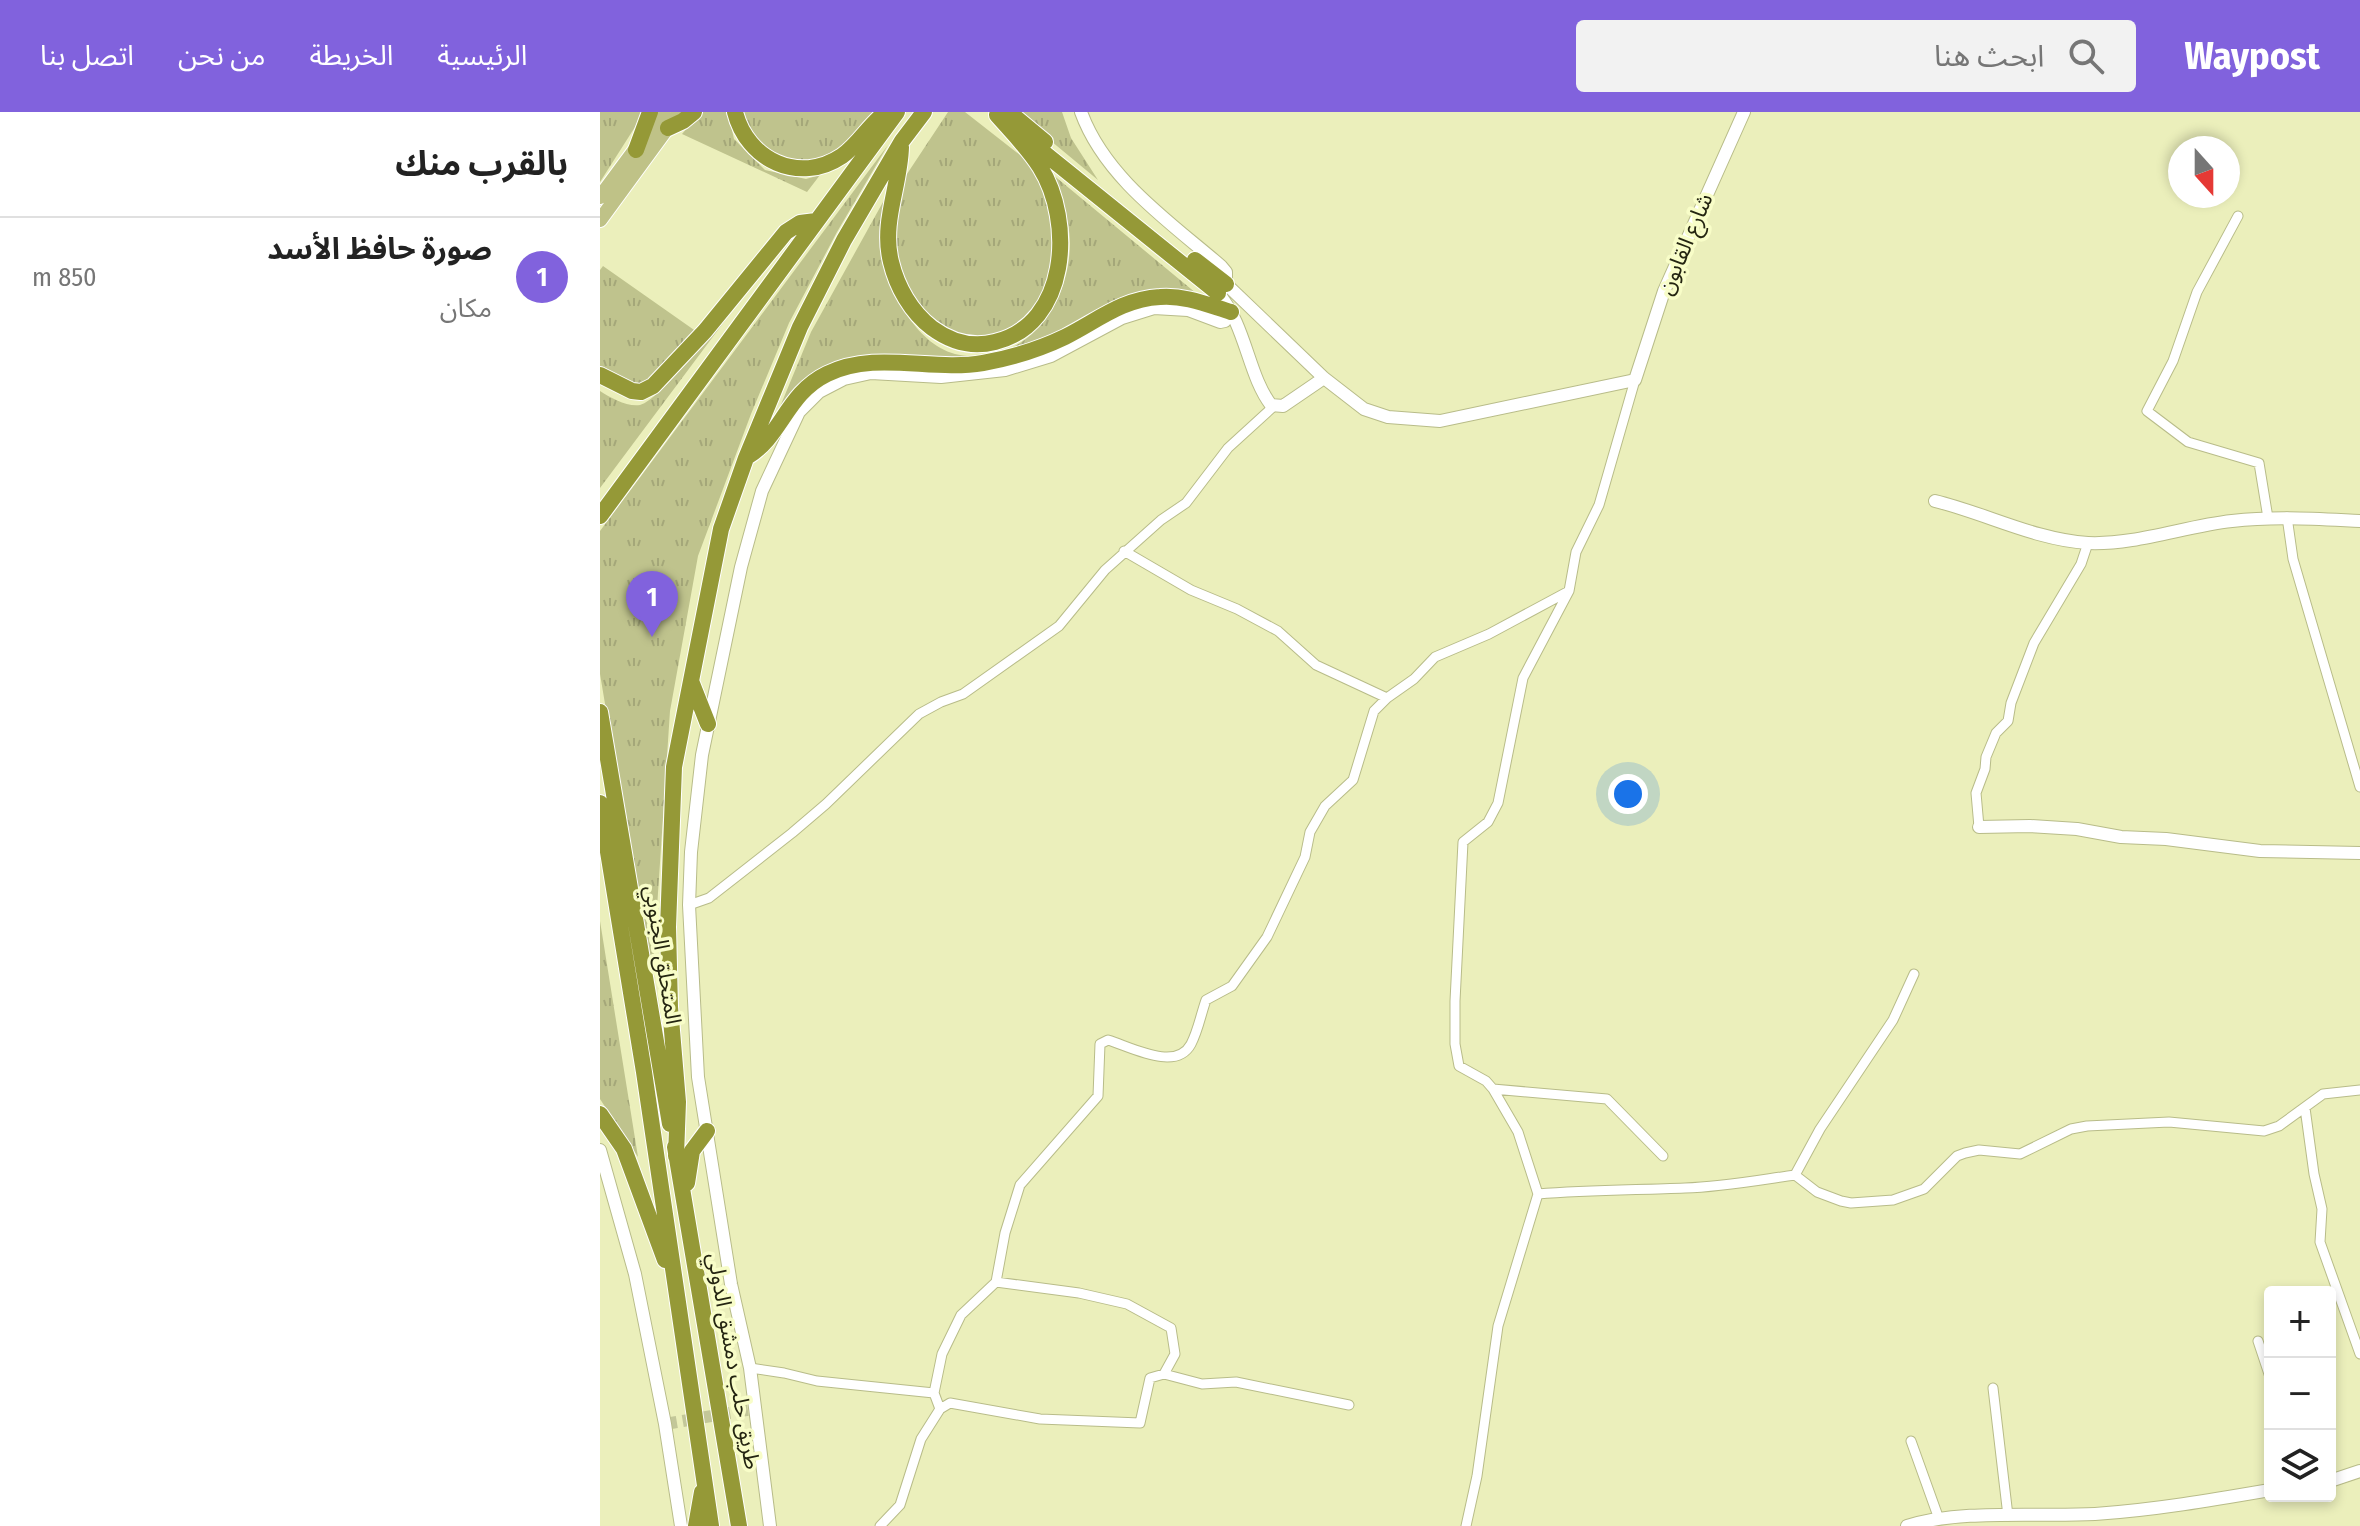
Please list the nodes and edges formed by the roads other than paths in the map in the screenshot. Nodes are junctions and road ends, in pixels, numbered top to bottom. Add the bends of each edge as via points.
1 (679, 112) edge
2 (694, 112) edge
3 (735, 112) edge
4 (886, 112) edge
5 (897, 112) edge
6 (924, 112) edge
7 (1081, 112) edge
8 (1744, 112) edge
9 (999, 113) edge
10 (659, 117) edge
11 (902, 141) junction
12 (636, 150) joint
13 (600, 197) edge
14 (2238, 216) dead end
15 (600, 220) edge
16 (816, 221) junction
17 (1222, 288) junction
18 (1254, 311) junction
19 (1231, 312) junction
20 (1241, 332) junction
21 (600, 375) edge
22 (1324, 378) junction
23 (1635, 380) junction
24 (1274, 406) junction
25 (746, 458) junction
26 (1935, 501) dead end
27 (605, 510) edge
28 (2287, 517) junction
29 (2268, 518) junction
30 (2360, 521) edge
31 (2088, 543) junction
32 (1124, 551) junction
33 (1569, 591) junction
34 (691, 681) junction
35 (1387, 698) junction
36 (600, 712) edge
37 (708, 724) junction
38 (2360, 787) edge
39 (600, 803) edge
40 (1979, 827) joint
41 (2360, 853) edge
42 (689, 905) junction
43 (1914, 974) dead end
44 (1493, 1089) junction
45 (2360, 1090) edge
46 (2305, 1108) junction
47 (600, 1114) edge
48 (707, 1131) junction
49 (600, 1150) edge
50 (676, 1156) junction
51 (1663, 1156) dead end
52 (1795, 1175) junction
53 (1538, 1194) junction
54 (686, 1204) junction
55 (996, 1282) junction
56 (675, 1288) junction
57 (2258, 1341) dead end
58 (2360, 1354) edge
59 (2264, 1359) edge
60 (750, 1368) junction
61 (1164, 1374) junction
62 (1993, 1388) dead end
63 (934, 1393) junction
64 (1349, 1405) dead end
65 (940, 1409) junction
66 (1911, 1441) dead end
67 (2360, 1471) edge
68 (2336, 1479) edge
69 (704, 1483) junction
70 (2264, 1491) edge
71 (2008, 1516) junction
72 (1939, 1519) junction
73 (681, 1526) edge
74 (696, 1526) edge
75 (711, 1526) edge
76 (739, 1526) edge
77 (770, 1526) edge
78 (880, 1526) edge
79 (1466, 1526) edge
80 (1907, 1526) edge

1 - 10 main road
2 - 10 highway via 687,119
3 - 4 highway via 751,146 771,161 795,168 841,156
5 - 16 highway
6 - 11 highway
7 - 17 street via 1118,172 1226,272
8 - 23 street, شارع القابون via 1664,291
9 - 11 highway via 1049,184 1061,241 1056,276 1043,307 1023,329 1001,341 976,345 949,338 915,312 900,287 887,236
9 - 17 highway
10 - 12 highway
10 - 15 main road
11 - 25 highway via 819,290
12 - 13 main road
14 - 29 street via 2197,292 2173,361 2147,411 2188,442 2259,463
16 - 21 highway via 786,232 653,386 632,391
16 - 27 highway
17 - 18 street
17 - 19 street
18 - 20 street via 1251,328
18 - 22 street
19 - 20 street
19 - 25 highway via 1187,299 1149,298 1118,307 1051,343 999,360 849,366 801,393 770,437
19 - 37 street via 1220,322 1177,308 1143,310 1020,366 949,377 871,373 819,392 791,424 762,491
20 - 24 street
22 - 23 street via 1364,409 1388,417 1440,421
22 - 24 street via 1283,406
23 - 33 street via 1599,505 1576,552
24 - 32 street via 1228,448 1186,503
25 - 34 highway via 721,529
26 - 31 street
28 - 29 street
28 - 30 street
28 - 38 street via 2293,559
29 - 31 street
31 - 40 street via 2034,643 2008,721 1986,757 1976,793
32 - 35 street via 1278,631 1316,665
32 - 42 street via 1059,626 963,694 919,714 803,823 709,898
33 - 35 street via 1435,657
33 - 44 street via 1523,678 1498,803 1488,822 1463,842 1456,1056 1459,1066
34 - 37 highway
34 - 50 highway via 674,767 669,913
35 - 55 street via 1374,711 1353,780 1325,806 1310,832 1305,857 1267,937 1232,986 1206,1000 1190,1046 1168,1058 1108,1040 1100,1044 1098,1096 1020,1185
36 - 50 highway, المتحلق الجنوبي
37 - 42 street
39 - 56 highway, المتحلق الجنوبي
40 - 41 street via 2077,829 2260,851
42 - 48 street via 698,1077
43 - 52 street via 1893,1020
44 - 51 street via 1607,1099
44 - 53 street via 1518,1132
45 - 46 street via 2323,1094
46 - 52 street via 2264,1131 2169,1122 2087,1126 2020,1154 1972,1151 1957,1156 1924,1189 1893,1200 1841,1201
46 - 58 street via 2322,1209 2320,1242
47 - 56 highway via 624,1149
48 - 54 highway via 692,1151
48 - 60 street
49 - 73 street via 635,1274
50 - 54 highway, المتحلق الجنوبي
52 - 53 street via 1689,1188
53 - 79 street via 1498,1326
54 - 76 highway, طريق حلب دمشق الدولي
55 - 61 street via 1127,1304 1171,1328 1175,1354
55 - 63 street via 961,1315 942,1354
56 - 69 highway, طريق حلب دمشق الدولي
57 - 59 street
60 - 63 street
60 - 77 street
61 - 64 street via 1202,1384 1236,1382
61 - 65 street via 1150,1378 1140,1423 1040,1419 950,1403
62 - 71 street
63 - 65 street
65 - 78 street via 921,1439 900,1505
66 - 72 street
67 - 68 street
69 - 74 highway
69 - 75 highway, طريق حلب دمشق الدولي
70 - 71 street via 2160,1508
71 - 72 street
72 - 80 street

